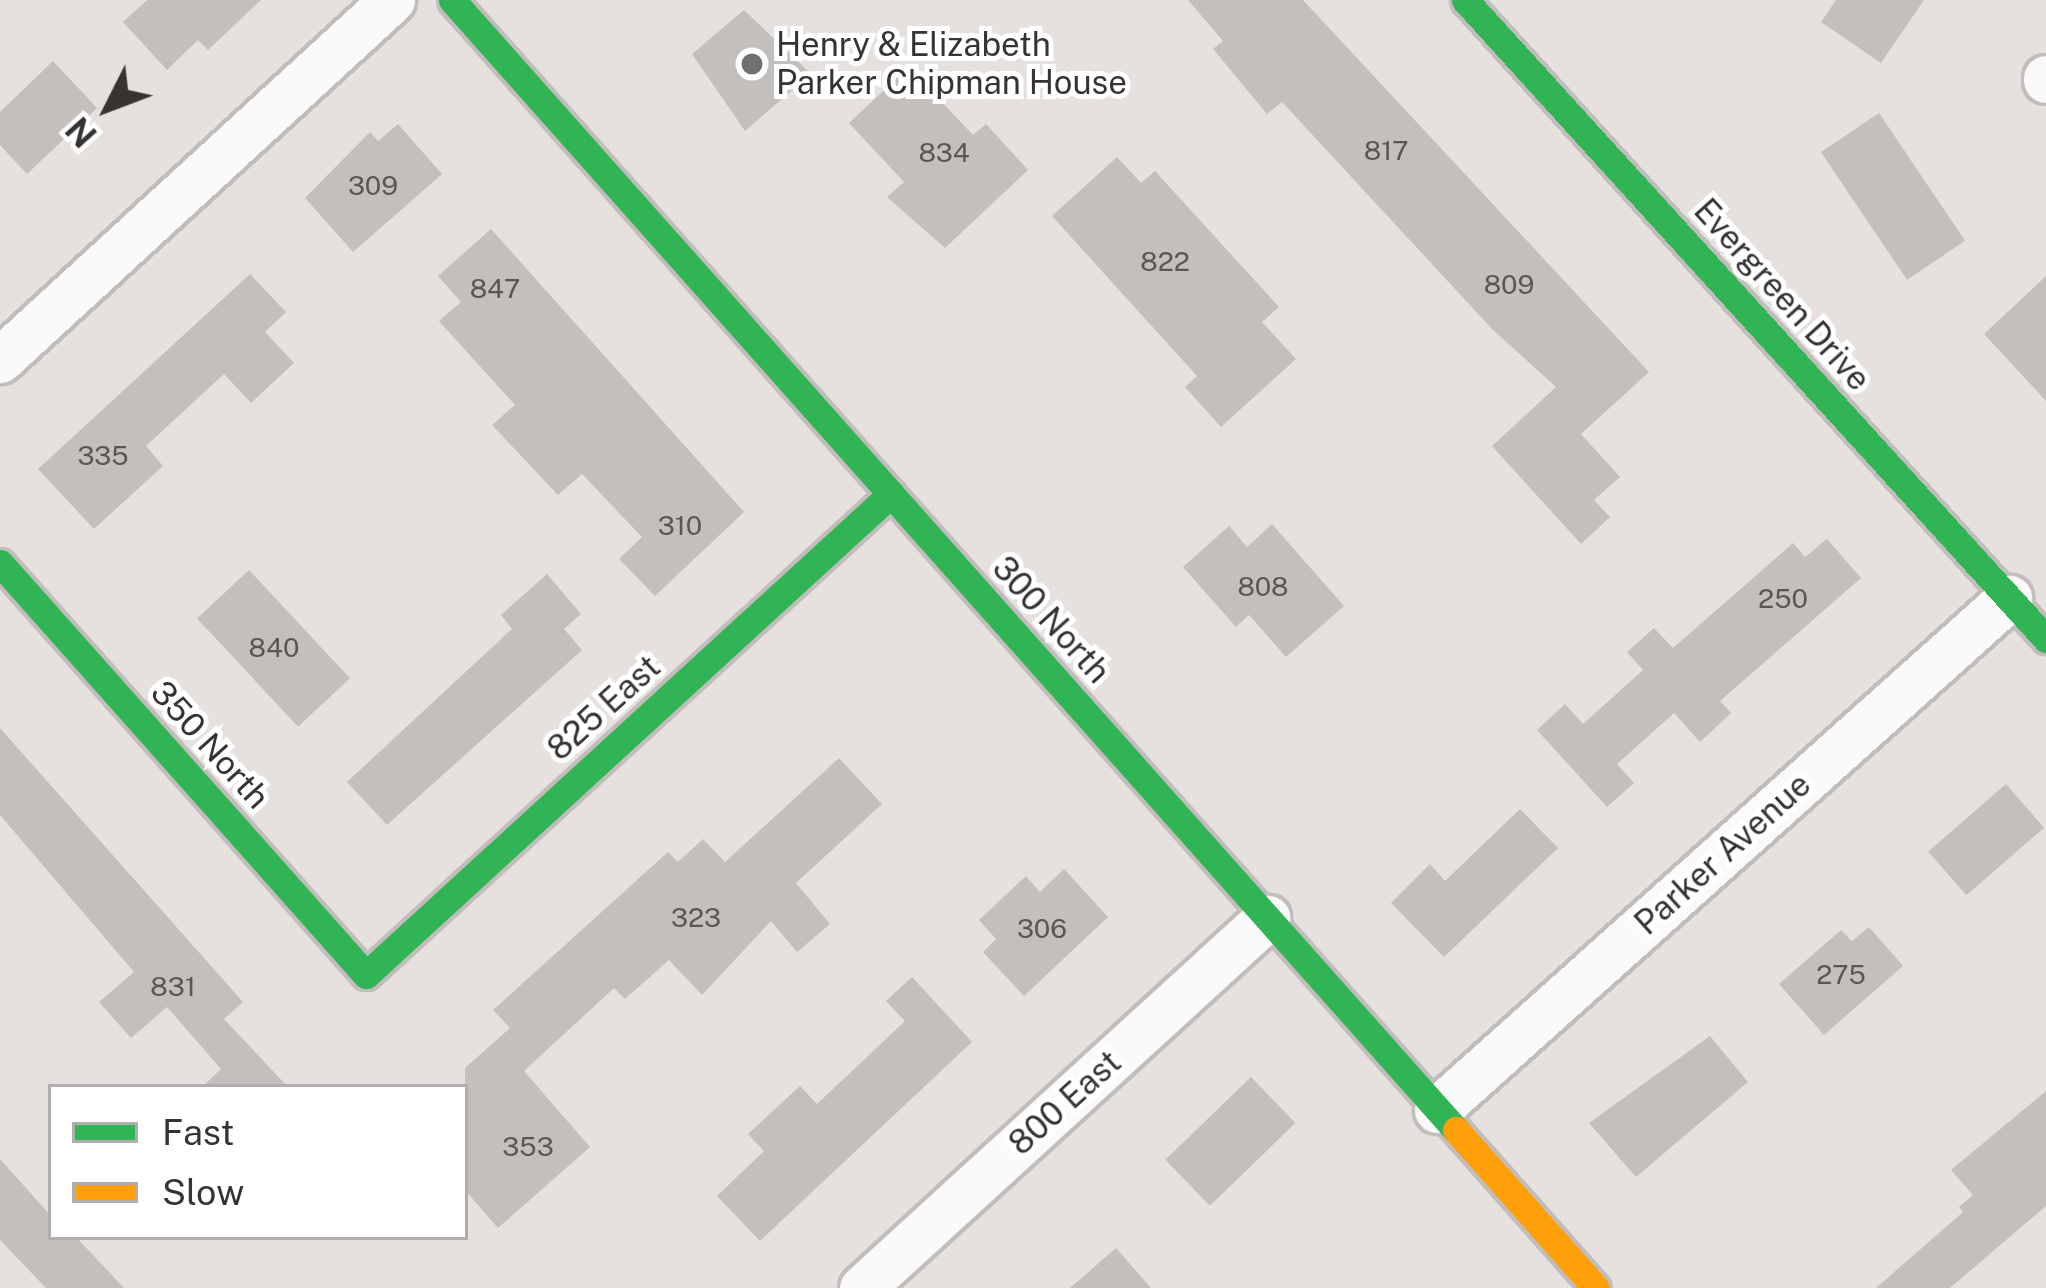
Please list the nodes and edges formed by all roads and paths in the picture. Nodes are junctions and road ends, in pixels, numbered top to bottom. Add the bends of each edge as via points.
1 (392, 0) edge
2 (452, 0) edge
3 (1465, 0) edge
4 (0, 360) edge
5 (891, 494) junction
6 (0, 563) edge
7 (2009, 598) junction
8 (2046, 639) edge
9 (1268, 918) junction
10 (366, 975) joint
11 (1437, 1110) junction
12 (862, 1288) edge
13 (1596, 1288) edge

1 - 4 street
2 - 5 street, 300 North
3 - 7 street, Evergreen Drive
5 - 9 street, 300 North
5 - 10 street, 825 East
6 - 10 street, 350 North
7 - 8 street, Evergreen Drive
7 - 11 street, Parker Avenue
9 - 11 street, 300 North
9 - 12 street, 800 East
11 - 13 street, 300 North

